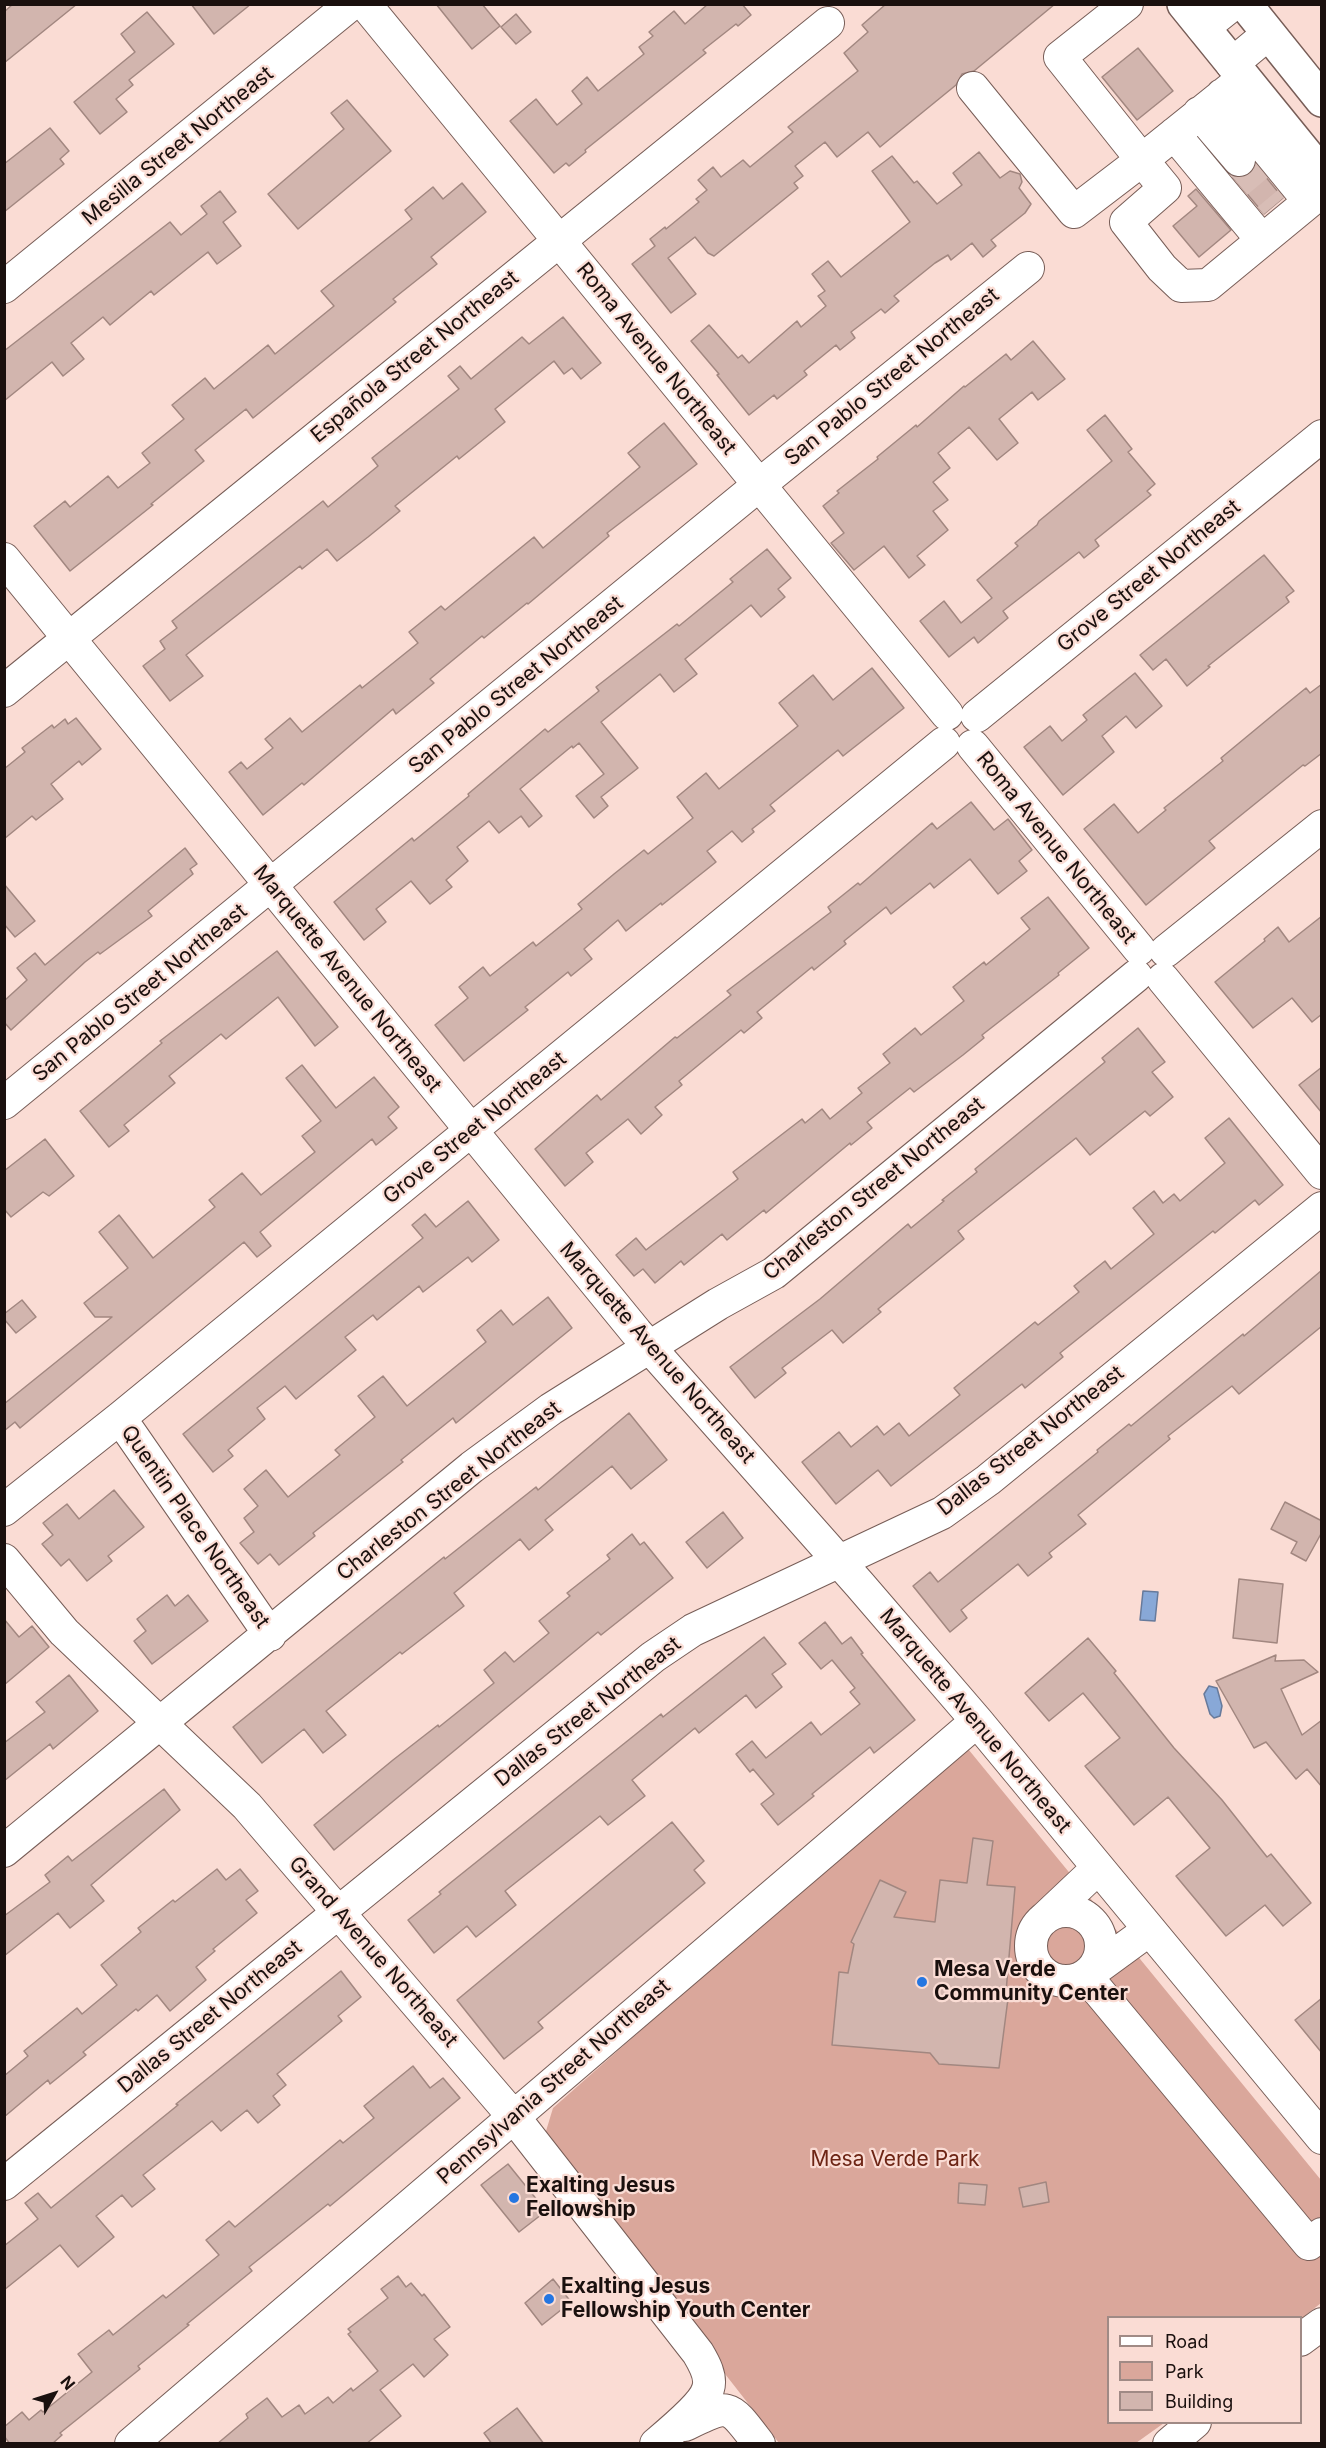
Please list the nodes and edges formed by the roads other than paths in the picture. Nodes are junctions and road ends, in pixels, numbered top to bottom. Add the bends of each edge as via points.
1 (351, 4) edge
2 (365, 4) edge
3 (1127, 4) edge
4 (1233, 4) edge
5 (1245, 4) edge
6 (1193, 16) edge
7 (828, 23) dead end
8 (1268, 34) junction
9 (973, 88) dead end
10 (1224, 88) junction
11 (1322, 100) edge
12 (1174, 134) junction
13 (1142, 160) junction
14 (1239, 160) tunnel mouth
15 (1303, 198) edge
16 (559, 239) junction
17 (1262, 240) junction
18 (1028, 268) dead end
19 (4, 287) edge
20 (1322, 436) edge
21 (759, 485) junction
22 (4, 559) edge
23 (70, 638) junction
24 (4, 692) edge
25 (960, 730) junction
26 (1322, 826) edge
27 (271, 886) junction
28 (1151, 964) junction
29 (4, 1103) edge
30 (470, 1131) junction
31 (1322, 1173) edge
32 (1322, 1208) edge
33 (649, 1348) junction
34 (120, 1418) junction
35 (4, 1510) edge
36 (4, 1560) edge
37 (838, 1562) junction
38 (270, 1635) junction
39 (977, 1721) junction
40 (160, 1725) junction
41 (4, 1851) edge
42 (1098, 1868) junction
43 (339, 1912) junction
44 (1043, 1920) junction
45 (1149, 1930) junction
46 (1086, 1976) junction
47 (513, 2116) junction
48 (1322, 2138) edge
49 (4, 2184) edge
50 (1322, 2234) edge
51 (1322, 2324) edge
52 (1302, 2339) edge
53 (1193, 2424) edge
54 (665, 2437) edge
55 (131, 2444) edge
56 (759, 2444) edge
57 (1168, 2444) edge

1 - 19 street, Mesilla Street Northeast
2 - 16 street, Roma Avenue Northeast
3 - 13 street via 1060,57
4 - 6 street
5 - 8 main road
6 - 10 main road
7 - 16 street, Española Street Northeast
8 - 10 street
8 - 11 main road
9 - 13 street via 1074,212
10 - 12 street
10 - 14 street
10 - 15 main road
12 - 13 street
12 - 17 street
13 - 17 street via 1165,188 1126,222 1181,286 1208,285
15 - 17 street
16 - 21 street, Roma Avenue Northeast
16 - 23 street, Española Street Northeast
18 - 21 street, San Pablo Street Northeast
20 - 25 street, Grove Street Northeast
21 - 25 street, Roma Avenue Northeast
21 - 27 street, San Pablo Street Northeast
22 - 23 street, Marquette Avenue Northeast
23 - 24 street, Española Street Northeast
23 - 27 street, Marquette Avenue Northeast
25 - 28 street, Roma Avenue Northeast
25 - 30 street, Grove Street Northeast
26 - 28 street, Charleston Street Northeast
27 - 29 street, San Pablo Street Northeast
27 - 30 street, Marquette Avenue Northeast
28 - 31 street, Roma Avenue Northeast
28 - 33 street, Charleston Street Northeast via 774,1273
30 - 33 street, Marquette Avenue Northeast
30 - 34 street, Grove Street Northeast
32 - 37 street, Dallas Street Northeast via 988,1480 942,1513
33 - 37 street, Marquette Avenue Northeast
33 - 38 street, Charleston Street Northeast via 551,1409 472,1467
34 - 35 street, Grove Street Northeast
34 - 38 street, Quentin Place Northeast
36 - 40 street, Grand Avenue Northeast via 64,1632
37 - 39 street, Marquette Avenue Northeast
37 - 43 street, Dallas Street Northeast via 693,1630 653,1657
38 - 40 street, Charleston Street Northeast
39 - 42 street, Marquette Avenue Northeast
39 - 47 street, Pennsylvania Street Northeast
40 - 41 street, Charleston Street Northeast
40 - 43 street, Grand Avenue Northeast via 247,1806
42 - 44 street
42 - 45 street, Marquette Avenue Northeast
43 - 47 street, Grand Avenue Northeast
43 - 49 street, Dallas Street Northeast
44 - 46 street via 1032,1939 1035,1961 1042,1971 1063,1981
44 - 46 street via 1052,1914 1075,1912 1094,1924 1099,1933 1100,1957
45 - 46 street
45 - 48 street, Marquette Avenue Northeast
46 - 50 street via 1309,2244
47 - 54 street, Grand Avenue Northeast via 698,2353 708,2374 705,2395
47 - 55 street, Pennsylvania Street Northeast
51 - 52 street
53 - 57 street
54 - 56 street via 722,2409 738,2418

